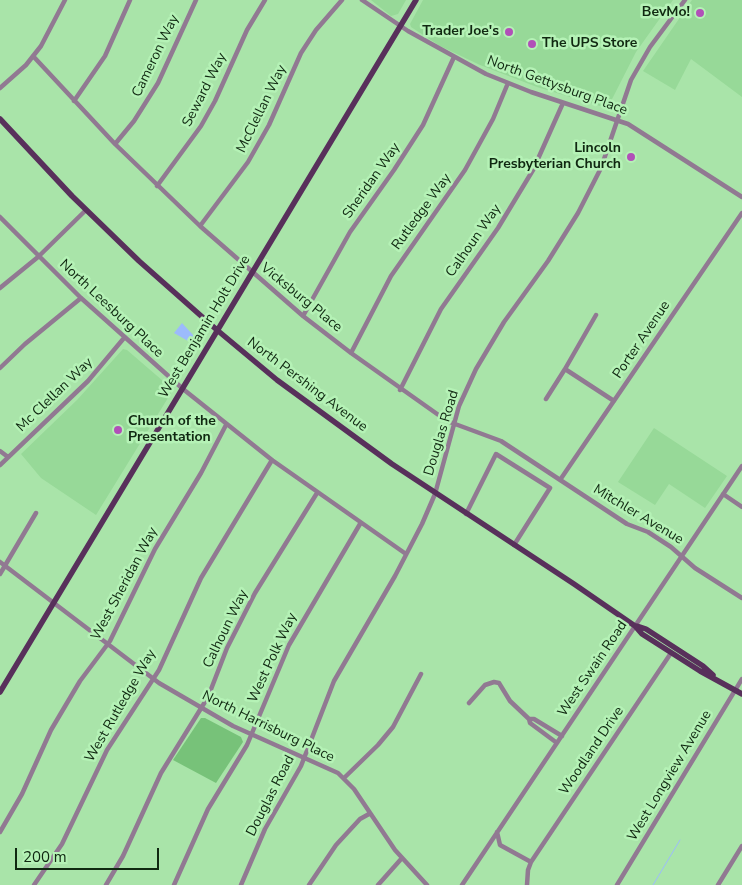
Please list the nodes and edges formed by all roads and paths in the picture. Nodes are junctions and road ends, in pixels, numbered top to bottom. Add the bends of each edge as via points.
1 (65, 0) edge
2 (130, 0) edge
3 (196, 0) edge
4 (265, 0) edge
5 (342, 0) edge
6 (362, 0) edge
7 (416, 0) edge
8 (685, 0) edge
9 (400, 26) junction
10 (33, 56) junction
11 (454, 57) junction
12 (508, 83) junction
13 (0, 88) edge
14 (74, 101) junction
15 (563, 103) junction
16 (616, 118) junction
17 (0, 119) edge
18 (115, 144) junction
19 (157, 186) junction
20 (742, 197) edge
21 (86, 210) junction
22 (742, 213) edge
23 (0, 217) edge
24 (200, 226) junction
25 (38, 257) junction
26 (252, 273) junction
27 (0, 288) edge
28 (80, 298) junction
29 (596, 315) dead end
30 (303, 316) junction
31 (217, 330) junction
32 (124, 338) junction
33 (351, 353) junction
34 (0, 368) edge
35 (565, 369) junction
36 (182, 389) junction
37 (400, 390) junction
38 (546, 399) dead end
39 (614, 400) junction
40 (454, 424) junction
41 (226, 425) junction
42 (0, 451) edge
43 (520, 454) joint
44 (8, 457) junction
45 (272, 460) junction
46 (0, 465) edge
47 (742, 466) edge
48 (560, 480) junction
49 (317, 493) junction
50 (435, 494) junction
51 (723, 494) junction
52 (742, 507) edge
53 (36, 513) dead end
54 (466, 514) junction
55 (360, 524) junction
56 (514, 545) junction
57 (406, 554) junction
58 (682, 556) junction
59 (0, 562) edge
60 (5, 566) junction
61 (0, 574) edge
62 (742, 598) edge
63 (54, 602) junction
64 (635, 626) junction
65 (107, 645) junction
66 (671, 653) junction
67 (421, 674) dead end
68 (716, 678) junction
69 (153, 679) junction
70 (742, 679) edge
71 (736, 690) junction
72 (0, 692) edge
73 (742, 694) edge
74 (469, 703) dead end
75 (201, 708) junction
76 (529, 719) junction
77 (252, 735) junction
78 (562, 736) junction
79 (557, 743) junction
80 (303, 758) junction
81 (344, 778) junction
82 (370, 814) junction
83 (0, 832) edge
84 (498, 832) junction
85 (742, 846) edge
86 (402, 858) junction
87 (531, 862) junction
88 (34, 885) edge
89 (106, 885) edge
90 (174, 885) edge
91 (241, 885) edge
92 (309, 885) edge
93 (378, 885) edge
94 (427, 885) edge
95 (462, 885) edge
96 (528, 885) edge
97 (617, 885) edge
98 (718, 885) edge

1 - 10 street via 51,30
2 - 14 street via 106,56
3 - 18 street, Cameron Way via 158,83
4 - 19 street, Seward Way via 246,30 201,126
5 - 24 street, McClellan Way via 301,53 269,125 248,162
6 - 9 street, North Gettysburg Place
7 - 9 main road, West Benjamin Holt Drive
8 - 16 street, Douglas Road via 642,60 625,91
9 - 11 street, North Gettysburg Place
9 - 26 main road, West Benjamin Holt Drive
10 - 13 street
10 - 14 street, Vicksburg Place
11 - 12 street, North Gettysburg Place
11 - 30 street, Sheridan Way via 419,132 350,232
12 - 15 street, North Gettysburg Place
12 - 33 street, Rutledge Way via 493,119 465,170 391,276
14 - 18 street, Vicksburg Place
15 - 16 street, North Gettysburg Place
15 - 37 street, Calhoun Way via 528,178 498,228 440,309
16 - 20 street, North Gettysburg Place
16 - 40 street, Douglas Road via 601,168 583,204 548,261 494,336 465,392
17 - 21 main road, North Pershing Avenue
18 - 19 street, Vicksburg Place
19 - 24 street, Vicksburg Place
21 - 25 street
21 - 31 main road, North Pershing Avenue
22 - 39 street, Porter Avenue
23 - 25 street, North Leesburg Place
24 - 26 street, Vicksburg Place
25 - 27 street
25 - 28 street, North Leesburg Place
26 - 30 street, Vicksburg Place
26 - 31 main road, West Benjamin Holt Drive
28 - 32 street, North Leesburg Place
28 - 34 street
29 - 35 street
30 - 33 street, Vicksburg Place
31 - 36 main road, West Benjamin Holt Drive
31 - 50 main road, North Pershing Avenue via 332,422
32 - 36 street, North Leesburg Place
32 - 44 street, Mc Clellan Way via 88,381
33 - 37 street, Vicksburg Place
35 - 38 street
35 - 39 street
36 - 41 street, North Leesburg Place
36 - 63 main road, West Benjamin Holt Drive
37 - 40 street, Vicksburg Place
39 - 48 street, Porter Avenue
40 - 43 street, Vicksburg Place via 496,439
40 - 50 street, Douglas Road
41 - 45 street, North Leesburg Place
41 - 65 street, West Sheridan Way via 154,549
42 - 44 street
43 - 48 street, Mitchler Avenue
44 - 46 street, Mc Clellan Way
45 - 49 street, North Leesburg Place
45 - 69 street, West Rutledge Way via 201,578
47 - 51 street, West Swain Road
48 - 58 street, Mitchler Avenue
49 - 55 street, North Leesburg Place
49 - 75 street, Calhoun Way via 238,625
50 - 54 main road, North Pershing Avenue
50 - 57 street, Douglas Road
51 - 52 street
51 - 58 street, West Swain Road
53 - 60 street
54 - 56 main road, North Pershing Avenue
54 - 56 street via 496,454 550,488
55 - 57 street, North Leesburg Place
55 - 77 street, West Polk Way via 289,646
56 - 64 main road, North Pershing Avenue
57 - 80 street, Douglas Road via 334,681
58 - 62 street, Mitchler Avenue
58 - 64 street, West Swain Road
59 - 60 street, North Harrisburg Place
60 - 61 street
60 - 63 street, North Harrisburg Place
63 - 65 street, North Harrisburg Place
63 - 72 main road, West Benjamin Holt Drive
64 - 66 main road, North Pershing Avenue
64 - 68 main road, North Pershing Avenue via 646,629
64 - 78 street, West Swain Road
65 - 69 street, North Harrisburg Place
65 - 83 street, West Sheridan Way via 65,704
66 - 68 main road, North Pershing Avenue
66 - 87 street, Woodland Drive
67 - 81 street via 393,727
68 - 71 main road, North Pershing Avenue
69 - 75 street, North Harrisburg Place
69 - 88 street, West Rutledge Way via 107,750 62,844
70 - 71 street, West Longview Avenue
71 - 73 main road, North Pershing Avenue
71 - 97 street, West Longview Avenue
74 - 76 street via 485,685 498,683
75 - 77 street, North Harrisburg Place
75 - 89 street, Calhoun Way via 160,773 123,856
76 - 78 street via 534,718
76 - 79 street via 532,725
77 - 80 street, North Harrisburg Place
77 - 90 street, West Polk Way via 208,810
78 - 79 street, West Swain Road
79 - 84 street, West Swain Road
80 - 81 street, North Harrisburg Place
80 - 91 street, Douglas Road via 265,829
81 - 82 street, North Harrisburg Place
82 - 86 street, North Harrisburg Place
82 - 92 street via 360,819 336,845
84 - 87 street via 500,845
84 - 95 street, West Swain Road
85 - 98 street
86 - 93 street
86 - 94 street, North Harrisburg Place
87 - 96 street

